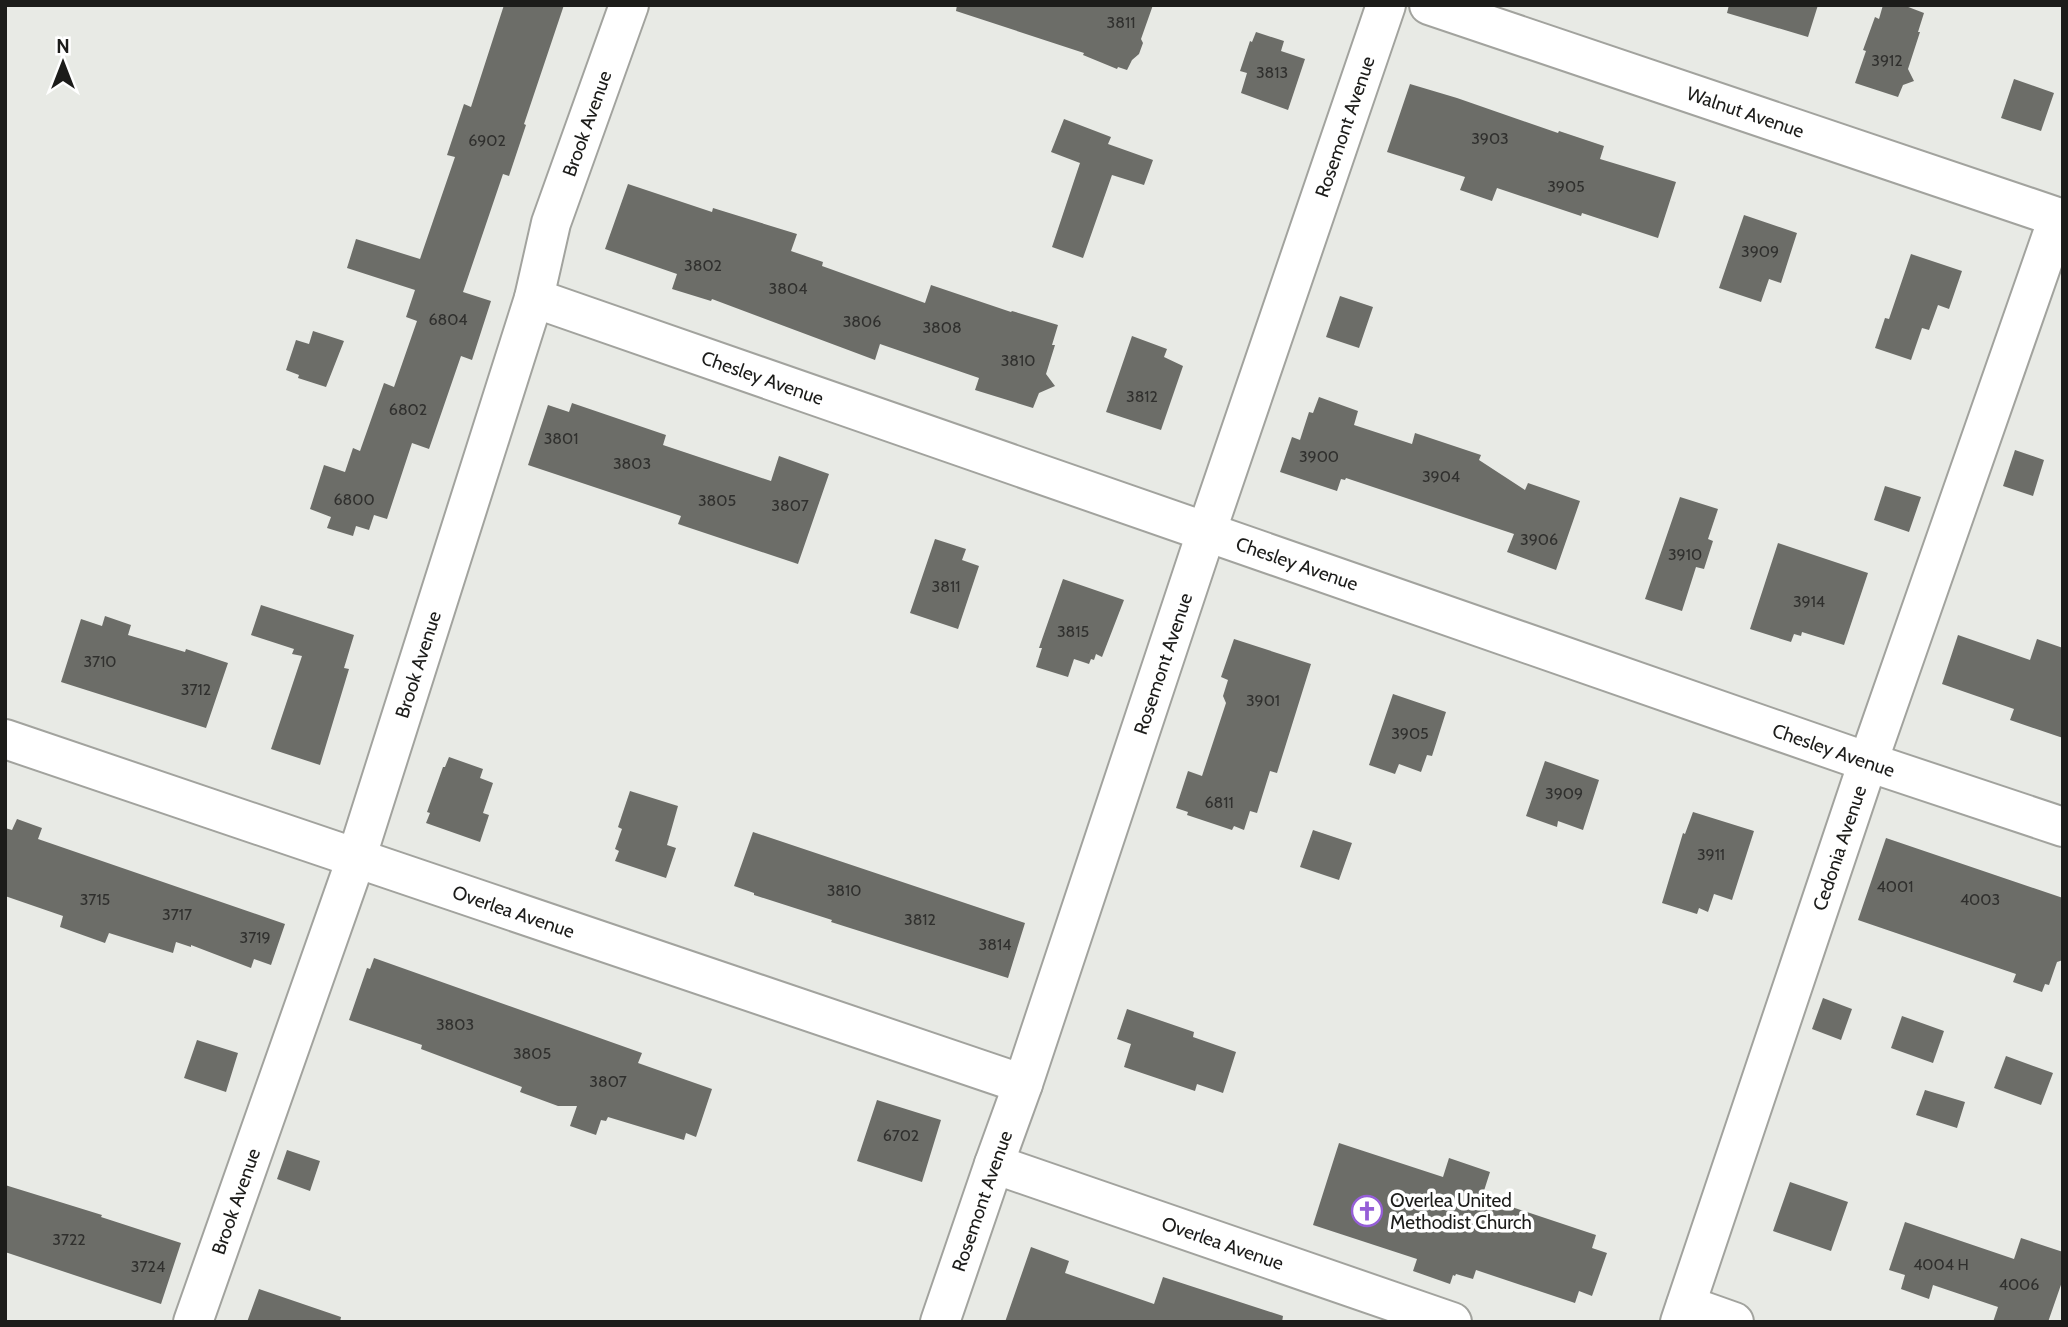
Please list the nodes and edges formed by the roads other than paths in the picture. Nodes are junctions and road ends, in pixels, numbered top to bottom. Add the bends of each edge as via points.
1 (629, 5) edge
2 (1386, 5) edge
3 (1429, 5) edge
4 (2060, 219) edge
5 (534, 298) junction
6 (1207, 530) junction
7 (5, 739) edge
8 (1868, 762) junction
9 (2063, 827) edge
10 (356, 859) junction
11 (1023, 1084) junction
12 (993, 1164) junction
13 (1683, 1313) edge
14 (193, 1322) edge
15 (940, 1322) edge
16 (1452, 1322) edge
17 (1734, 1322) edge

1 - 5 street, Brook Avenue via 551,223
2 - 6 street, Rosemont Avenue
3 - 4 street, Walnut Avenue
4 - 8 street, Cedonia Avenue
5 - 6 street, Chesley Avenue
5 - 10 street, Brook Avenue
6 - 8 street, Chesley Avenue
6 - 11 street, Rosemont Avenue
7 - 10 street, Overlea Avenue
8 - 9 street, Chesley Avenue
8 - 13 street, Cedonia Avenue
10 - 11 street, Overlea Avenue
10 - 14 street, Brook Avenue
11 - 12 street, Rosemont Avenue
12 - 15 street, Rosemont Avenue
12 - 16 street, Overlea Avenue
13 - 17 street

